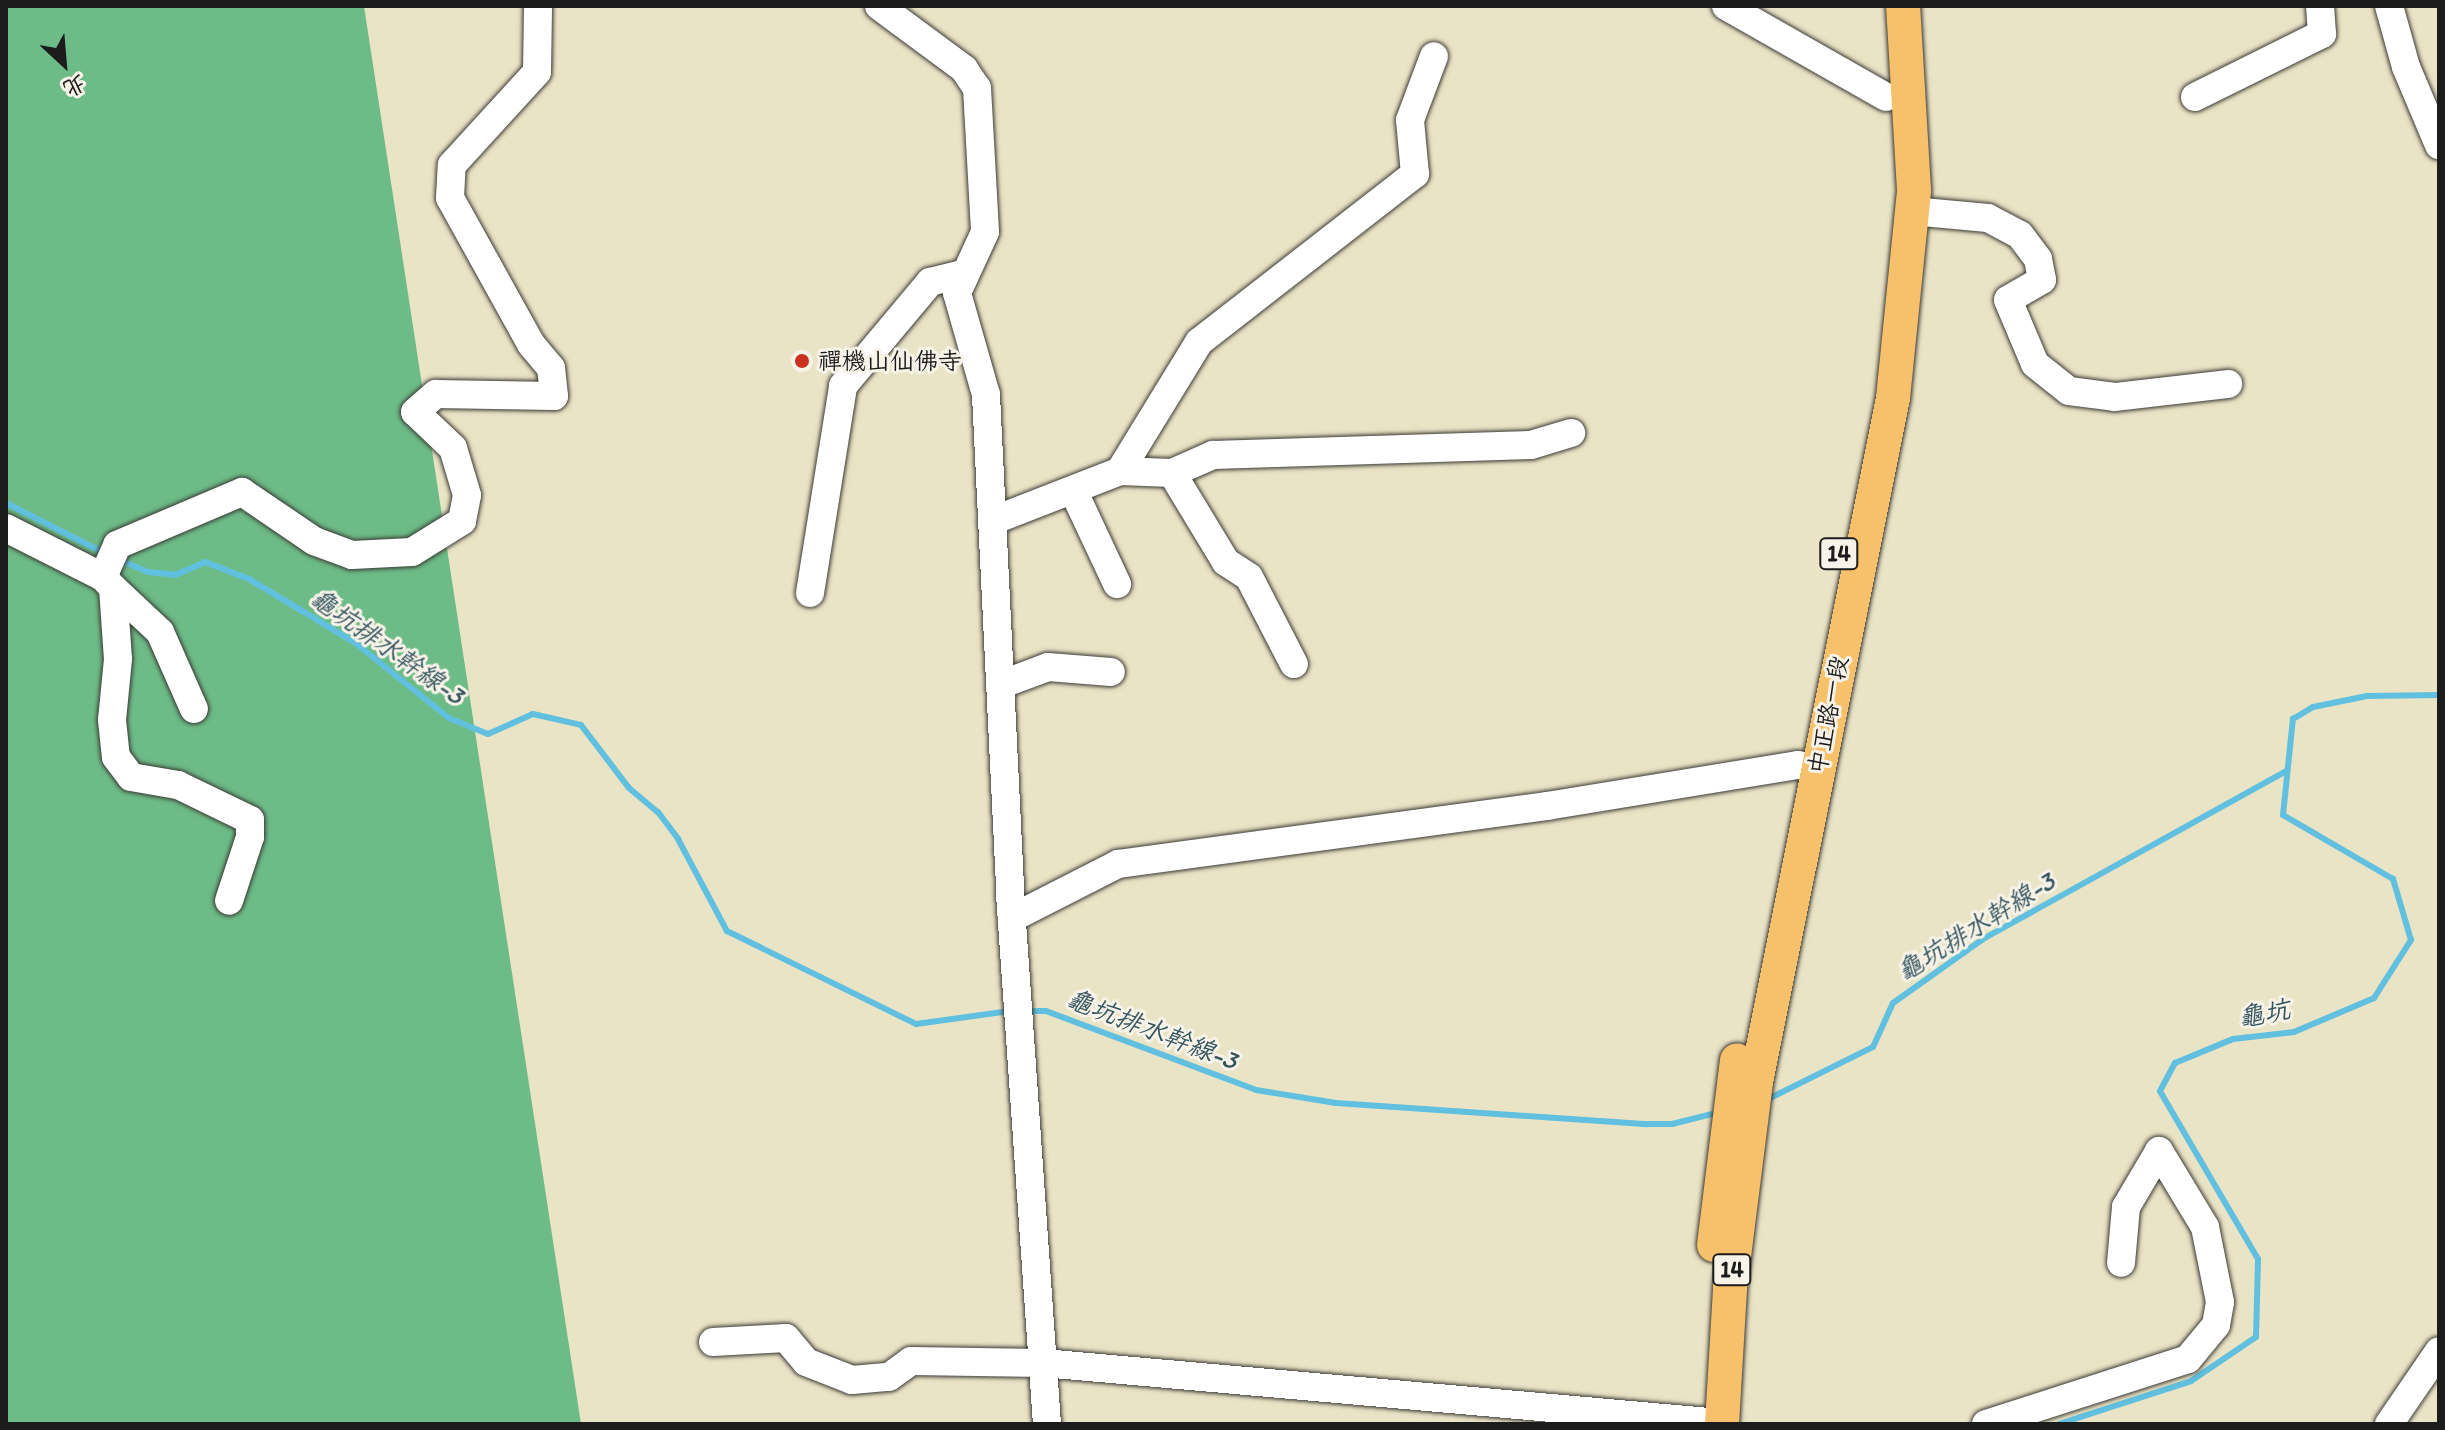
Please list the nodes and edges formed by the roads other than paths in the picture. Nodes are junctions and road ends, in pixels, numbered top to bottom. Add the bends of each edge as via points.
1 (538, 6) edge
2 (879, 6) edge
3 (919, 6) edge
4 (1726, 6) edge
5 (1880, 6) edge
6 (1903, 6) edge
7 (2320, 6) edge
8 (2389, 6) edge
9 (920, 37) junction
10 (1434, 56) dead end
11 (1886, 97) junction
12 (2195, 97) dead end
13 (2439, 145) edge
14 (1912, 211) junction
15 (1898, 257) junction
16 (963, 274) junction
17 (2228, 384) dead end
18 (1571, 433) dead end
19 (1120, 471) junction
20 (1172, 473) junction
21 (1073, 490) junction
22 (992, 521) junction
23 (6, 528) edge
24 (111, 570) junction
25 (1117, 584) dead end
26 (810, 593) dead end
27 (1294, 664) dead end
28 (1111, 672) dead end
29 (1000, 685) junction
30 (194, 709) dead end
31 (1808, 767) junction
32 (229, 901) dead end
33 (1012, 918) junction
34 (2121, 1263) dead end
35 (713, 1342) dead end
36 (2439, 1351) edge
37 (1043, 1363) junction
38 (1711, 1423) edge
39 (1047, 1424) edge
40 (1986, 1424) edge
41 (2389, 1424) edge

1 - 24 lane via 537,72 452,165 450,198 531,344 551,368 554,396 436,394 415,412 453,448 467,495 462,521 412,552 352,555 314,541 242,492
2 - 9 lane
3 - 9 lane
4 - 11 lane
5 - 11 main road, 中正路一段 / 14
6 - 14 main road, 中正路一段 / 14
7 - 12 lane via 2322,34
8 - 13 lane via 2406,67
9 - 16 lane via 964,69 977,88 985,232
10 - 19 lane via 1410,120 1415,174 1199,342
11 - 15 main road, 中正路一段 / 14
14 - 15 main road, 中正路一段 / 14
14 - 17 lane via 1988,218 2020,235 2038,259 2042,280 2008,300 2035,364 2069,391 2115,397
15 - 31 main road, 中正路一段 / 14
16 - 22 lane via 957,293 986,395
16 - 26 lane via 930,282 843,386
18 - 20 lane via 1531,445 1213,455
19 - 20 lane
19 - 21 lane
20 - 27 lane via 1226,562 1249,577
21 - 22 lane
21 - 25 lane
22 - 29 lane
23 - 24 lane
24 - 30 lane via 160,632
24 - 32 lane via 118,659 112,720 116,757 131,777 178,785 250,820 250,837
28 - 29 lane via 1048,667
29 - 33 lane
31 - 33 lane via 1118,864
31 - 38 main road, 中正路一段 / 14 via 1741,1107 1730,1288
33 - 37 lane
34 - 40 lane via 2126,1207 2159,1151 2205,1227 2220,1302 2216,1325 2188,1359
35 - 37 lane via 786,1338 806,1362 852,1380 889,1377 911,1361
36 - 41 lane
37 - 38 lane
37 - 39 lane

